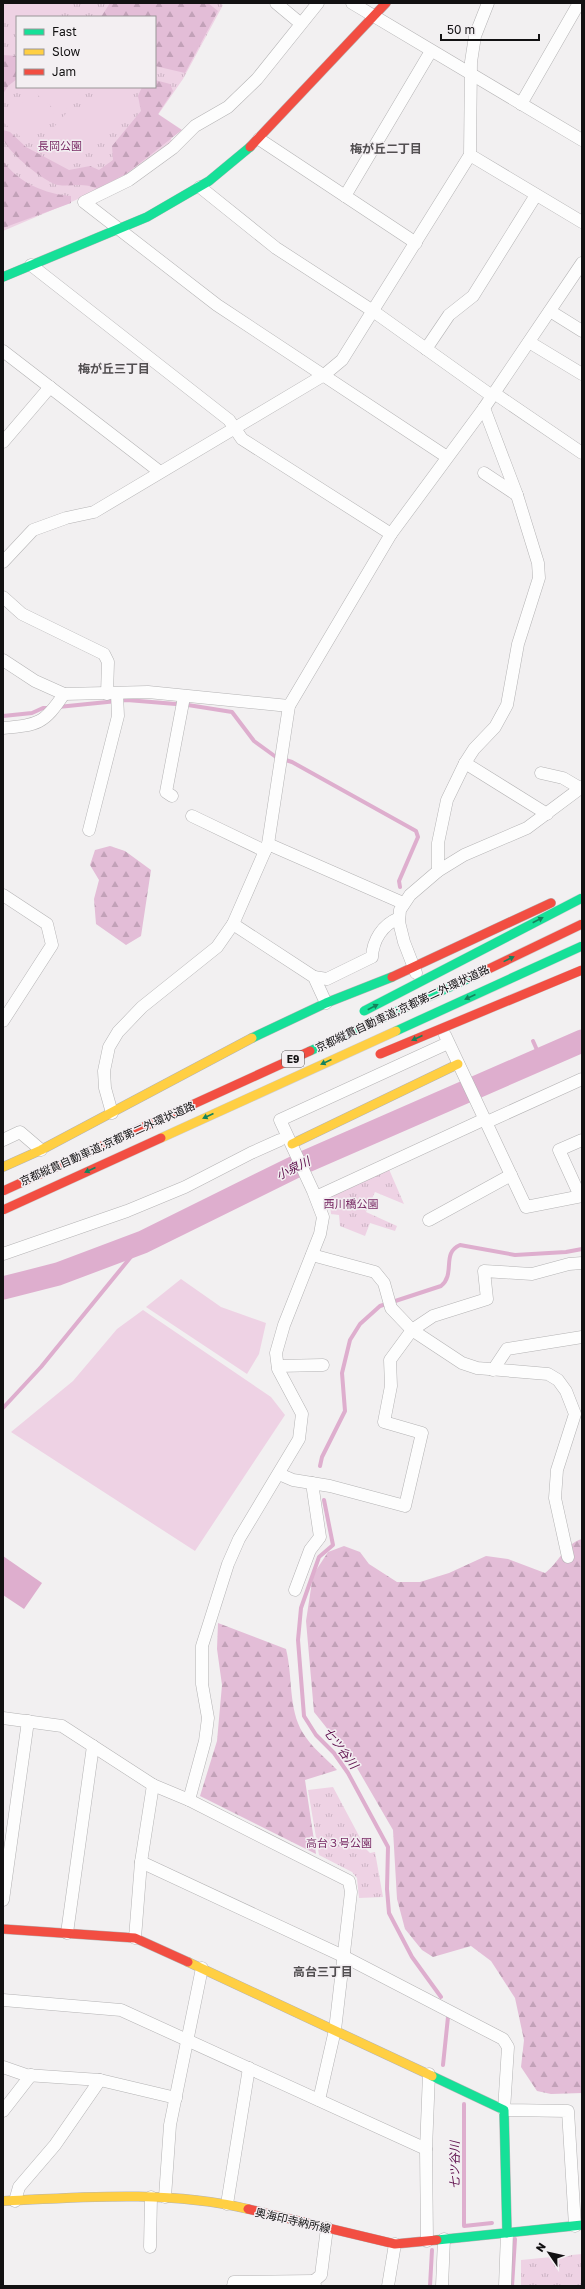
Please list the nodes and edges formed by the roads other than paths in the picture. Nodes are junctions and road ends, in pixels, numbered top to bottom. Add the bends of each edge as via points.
1 (276, 3) edge
2 (318, 3) edge
3 (352, 3) edge
4 (386, 3) edge
5 (488, 3) edge
6 (579, 3) edge
7 (373, 17) junction
8 (300, 23) junction
9 (431, 51) junction
10 (472, 73) junction
11 (521, 104) junction
12 (259, 139) junction
13 (582, 140) edge
14 (470, 155) junction
15 (200, 187) junction
16 (536, 195) junction
17 (345, 196) junction
18 (582, 222) edge
19 (119, 229) junction
20 (416, 243) junction
21 (582, 263) edge
22 (31, 265) junction
23 (3, 277) edge
24 (550, 311) junction
25 (373, 312) junction
26 (582, 331) edge
27 (529, 342) junction
28 (426, 349) junction
29 (3, 352) edge
30 (582, 374) edge
31 (324, 375) junction
32 (50, 388) junction
33 (493, 394) junction
34 (484, 408) junction
35 (235, 428) junction
36 (3, 442) edge
37 (582, 453) edge
38 (447, 457) junction
39 (160, 472) junction
40 (484, 473) dead end
41 (517, 496) junction
42 (391, 534) junction
43 (3, 562) edge
44 (3, 597) edge
45 (3, 660) edge
46 (64, 694) junction
47 (112, 694) junction
48 (184, 697) junction
49 (289, 706) junction
50 (3, 728) edge
51 (465, 763) junction
52 (541, 773) dead end
53 (581, 788) edge
54 (172, 796) dead end
55 (547, 814) junction
56 (192, 816) dead end
57 (89, 830) dead end
58 (266, 847) junction
59 (438, 871) junction
60 (582, 891) edge
61 (3, 895) edge
62 (582, 898) edge
63 (403, 903) junction
64 (399, 918) junction
65 (234, 924) junction
66 (582, 924) edge
67 (582, 946) edge
68 (414, 968) junction
69 (582, 970) edge
70 (314, 977) junction
71 (326, 1002) junction
72 (358, 1015) dead end
73 (3, 1020) edge
74 (318, 1037) dead end
75 (448, 1043) junction
76 (350, 1052) junction
77 (460, 1068) junction
78 (582, 1080) edge
79 (204, 1099) junction
80 (112, 1112) junction
81 (485, 1118) junction
82 (3, 1140) edge
83 (280, 1140) dead end
84 (582, 1140) edge
85 (293, 1147) junction
86 (41, 1150) junction
87 (3, 1167) edge
88 (511, 1175) junction
89 (3, 1191) edge
90 (314, 1194) junction
91 (581, 1196) edge
92 (3, 1210) edge
93 (429, 1220) dead end
94 (3, 1254) edge
95 (312, 1255) junction
96 (582, 1263) edge
97 (412, 1330) junction
98 (582, 1337) edge
99 (323, 1365) dead end
100 (278, 1366) junction
101 (493, 1370) junction
102 (279, 1474) junction
103 (320, 1484) junction
104 (568, 1557) dead end
105 (295, 1590) dead end
106 (3, 1718) edge
107 (28, 1721) junction
108 (93, 1746) junction
109 (153, 1785) junction
110 (189, 1800) junction
111 (142, 1862) junction
112 (3, 1900) edge
113 (3, 1929) edge
114 (67, 1934) junction
115 (135, 1938) junction
116 (343, 1956) junction
117 (202, 1968) junction
118 (3, 2000) edge
119 (335, 2030) junction
120 (188, 2040) junction
121 (3, 2067) edge
122 (249, 2068) junction
123 (429, 2074) junction
124 (31, 2075) junction
125 (100, 2080) junction
126 (176, 2098) junction
127 (319, 2100) junction
128 (504, 2110) junction
129 (3, 2111) edge
130 (426, 2149) junction
131 (151, 2197) junction
132 (165, 2197) junction
133 (9, 2201) edge
134 (227, 2204) junction
135 (580, 2226) edge
136 (327, 2228) junction
137 (507, 2233) junction
138 (444, 2239) junction
139 (427, 2240) junction
140 (395, 2244) junction
141 (150, 2247) dead end
142 (315, 2284) edge
143 (233, 2286) edge
144 (388, 2286) edge
145 (442, 2286) edge
146 (505, 2286) edge

1 - 8 street
2 - 8 street
3 - 7 street
4 - 7 main road
5 - 10 street via 475,36
6 - 11 street
7 - 9 street
7 - 12 main road
8 - 19 street via 257,79 228,107 195,126 173,148 129,180 84,202
9 - 10 street
9 - 17 street
10 - 11 street
10 - 14 street
11 - 13 street
12 - 15 main road
12 - 17 street
14 - 16 street
14 - 20 street
15 - 19 main road via 161,210
15 - 25 street via 276,248
16 - 18 street
16 - 28 street via 473,296 449,315
17 - 20 street
19 - 22 main road
19 - 31 street via 217,305
20 - 25 street
21 - 24 street
22 - 23 main road
22 - 35 street via 229,420
24 - 26 street
24 - 27 street
25 - 28 street
25 - 31 street via 342,360
27 - 30 street
27 - 33 street
28 - 33 street
29 - 32 street
31 - 35 street
31 - 38 street
32 - 36 street
32 - 39 street
33 - 34 street
33 - 37 street
34 - 38 street
34 - 41 street
35 - 39 street
35 - 42 street via 242,439
38 - 42 street
39 - 43 street via 94,512 66,518 33,530
40 - 41 street
41 - 51 street via 538,563 539,578 518,644 507,705 495,727
42 - 49 street
44 - 47 street via 22,614 104,654 108,662
45 - 46 street via 35,681
46 - 47 street
46 - 50 street via 50,715 33,725
47 - 48 street via 148,692
47 - 57 street via 118,716
48 - 49 street
48 - 54 street via 166,792
49 - 58 street
51 - 55 street
51 - 59 street via 452,787 442,815
52 - 53 street via 563,778
53 - 55 street
55 - 59 street via 527,828 464,855
56 - 58 street
58 - 63 street
58 - 65 street
59 - 63 street via 412,892
60 - 68 main road via 556,900
61 - 73 street via 47,924 52,945
72 -> 62 main road, bridge
63 - 64 street
64 - 68 street via 404,942
64 - 70 street via 379,934 372,958 327,979
65 - 70 street
65 - 80 street via 217,947 142,1007 118,1032 109,1047 104,1071 104,1088
79 -> 66 main road, 京都縦貫自動車道;京都第二外環状道路 / E9, bridge
67 -> 76 main road, 京都縦貫自動車道;京都第二外環状道路 / E9, bridge
68 - 71 main road
68 - 75 street
69 -> 76 main road, bridge via 378,1055
70 - 71 street
71 - 80 main road via 257,1035
74 - 79 main road, bridge
75 - 77 street
75 - 85 street via 280,1120
76 -> 92 main road, 京都縦貫自動車道;京都第二外環状道路 / E9, bridge
77 - 81 street
77 - 85 main road
78 - 81 street
79 - 89 main road, 京都縦貫自動車道;京都第二外環状道路 / E9, bridge
80 - 86 main road
81 - 88 street
81 - 90 street
82 - 86 street via 20,1132
83 - 94 street via 185,1187 127,1211
84 - 91 street via 558,1150
85 - 90 street
86 - 87 main road
88 - 91 street via 526,1207
88 - 93 street
90 - 95 street via 323,1217
95 - 97 street via 375,1272 384,1283 389,1302
95 - 100 street via 284,1325 276,1353
96 - 97 street via 532,1274 484,1271 487,1299 433,1316
97 - 101 street via 462,1363
97 - 103 street via 390,1360 391,1386 384,1422 422,1433 405,1506
98 - 101 street via 507,1348
99 - 100 street
100 - 102 street via 302,1414 299,1439
101 - 104 street via 548,1374 558,1380 566,1391 575,1414 557,1470 555,1498
102 - 103 street via 293,1480
102 - 110 street via 238,1539 202,1646 202,1684 208,1718 206,1741
103 - 105 street via 320,1537 310,1550
106 - 107 street
107 - 108 street via 62,1726
107 - 112 street
108 - 109 street
108 - 114 street
109 - 110 street
109 - 111 street
110 - 116 street via 350,1881 351,1892
111 - 115 street
111 - 116 street
113 - 114 main road
114 - 115 main road
115 - 117 main road
116 - 119 street
116 - 128 street via 503,2039 508,2047
117 - 119 main road
117 - 120 street
118 - 120 street via 121,2010
119 - 123 main road
119 - 127 street
120 - 122 street
120 - 126 street
121 - 124 street
122 - 127 street
122 - 134 street
123 - 128 main road
123 - 130 street
124 - 125 street
124 - 129 street
125 - 126 street
125 - 133 street via 55,2145
126 - 132 street via 170,2125
127 - 130 street
128 - 135 street via 568,2111
128 - 137 main road
130 - 139 street
131 - 132 main road, 奥海印寺納所線
131 - 133 main road, 奥海印寺納所線 via 94,2196
131 - 141 street
132 - 134 main road, 奥海印寺納所線
134 - 136 main road, 奥海印寺納所線
135 - 137 main road, 奥海印寺納所線
136 - 140 main road, 奥海印寺納所線
136 - 142 street via 321,2275
137 - 138 main road, 奥海印寺納所線
137 - 146 street
138 - 139 main road, 奥海印寺納所線
138 - 145 street
139 - 140 main road, 奥海印寺納所線
140 - 144 street
142 - 143 street via 234,2282

